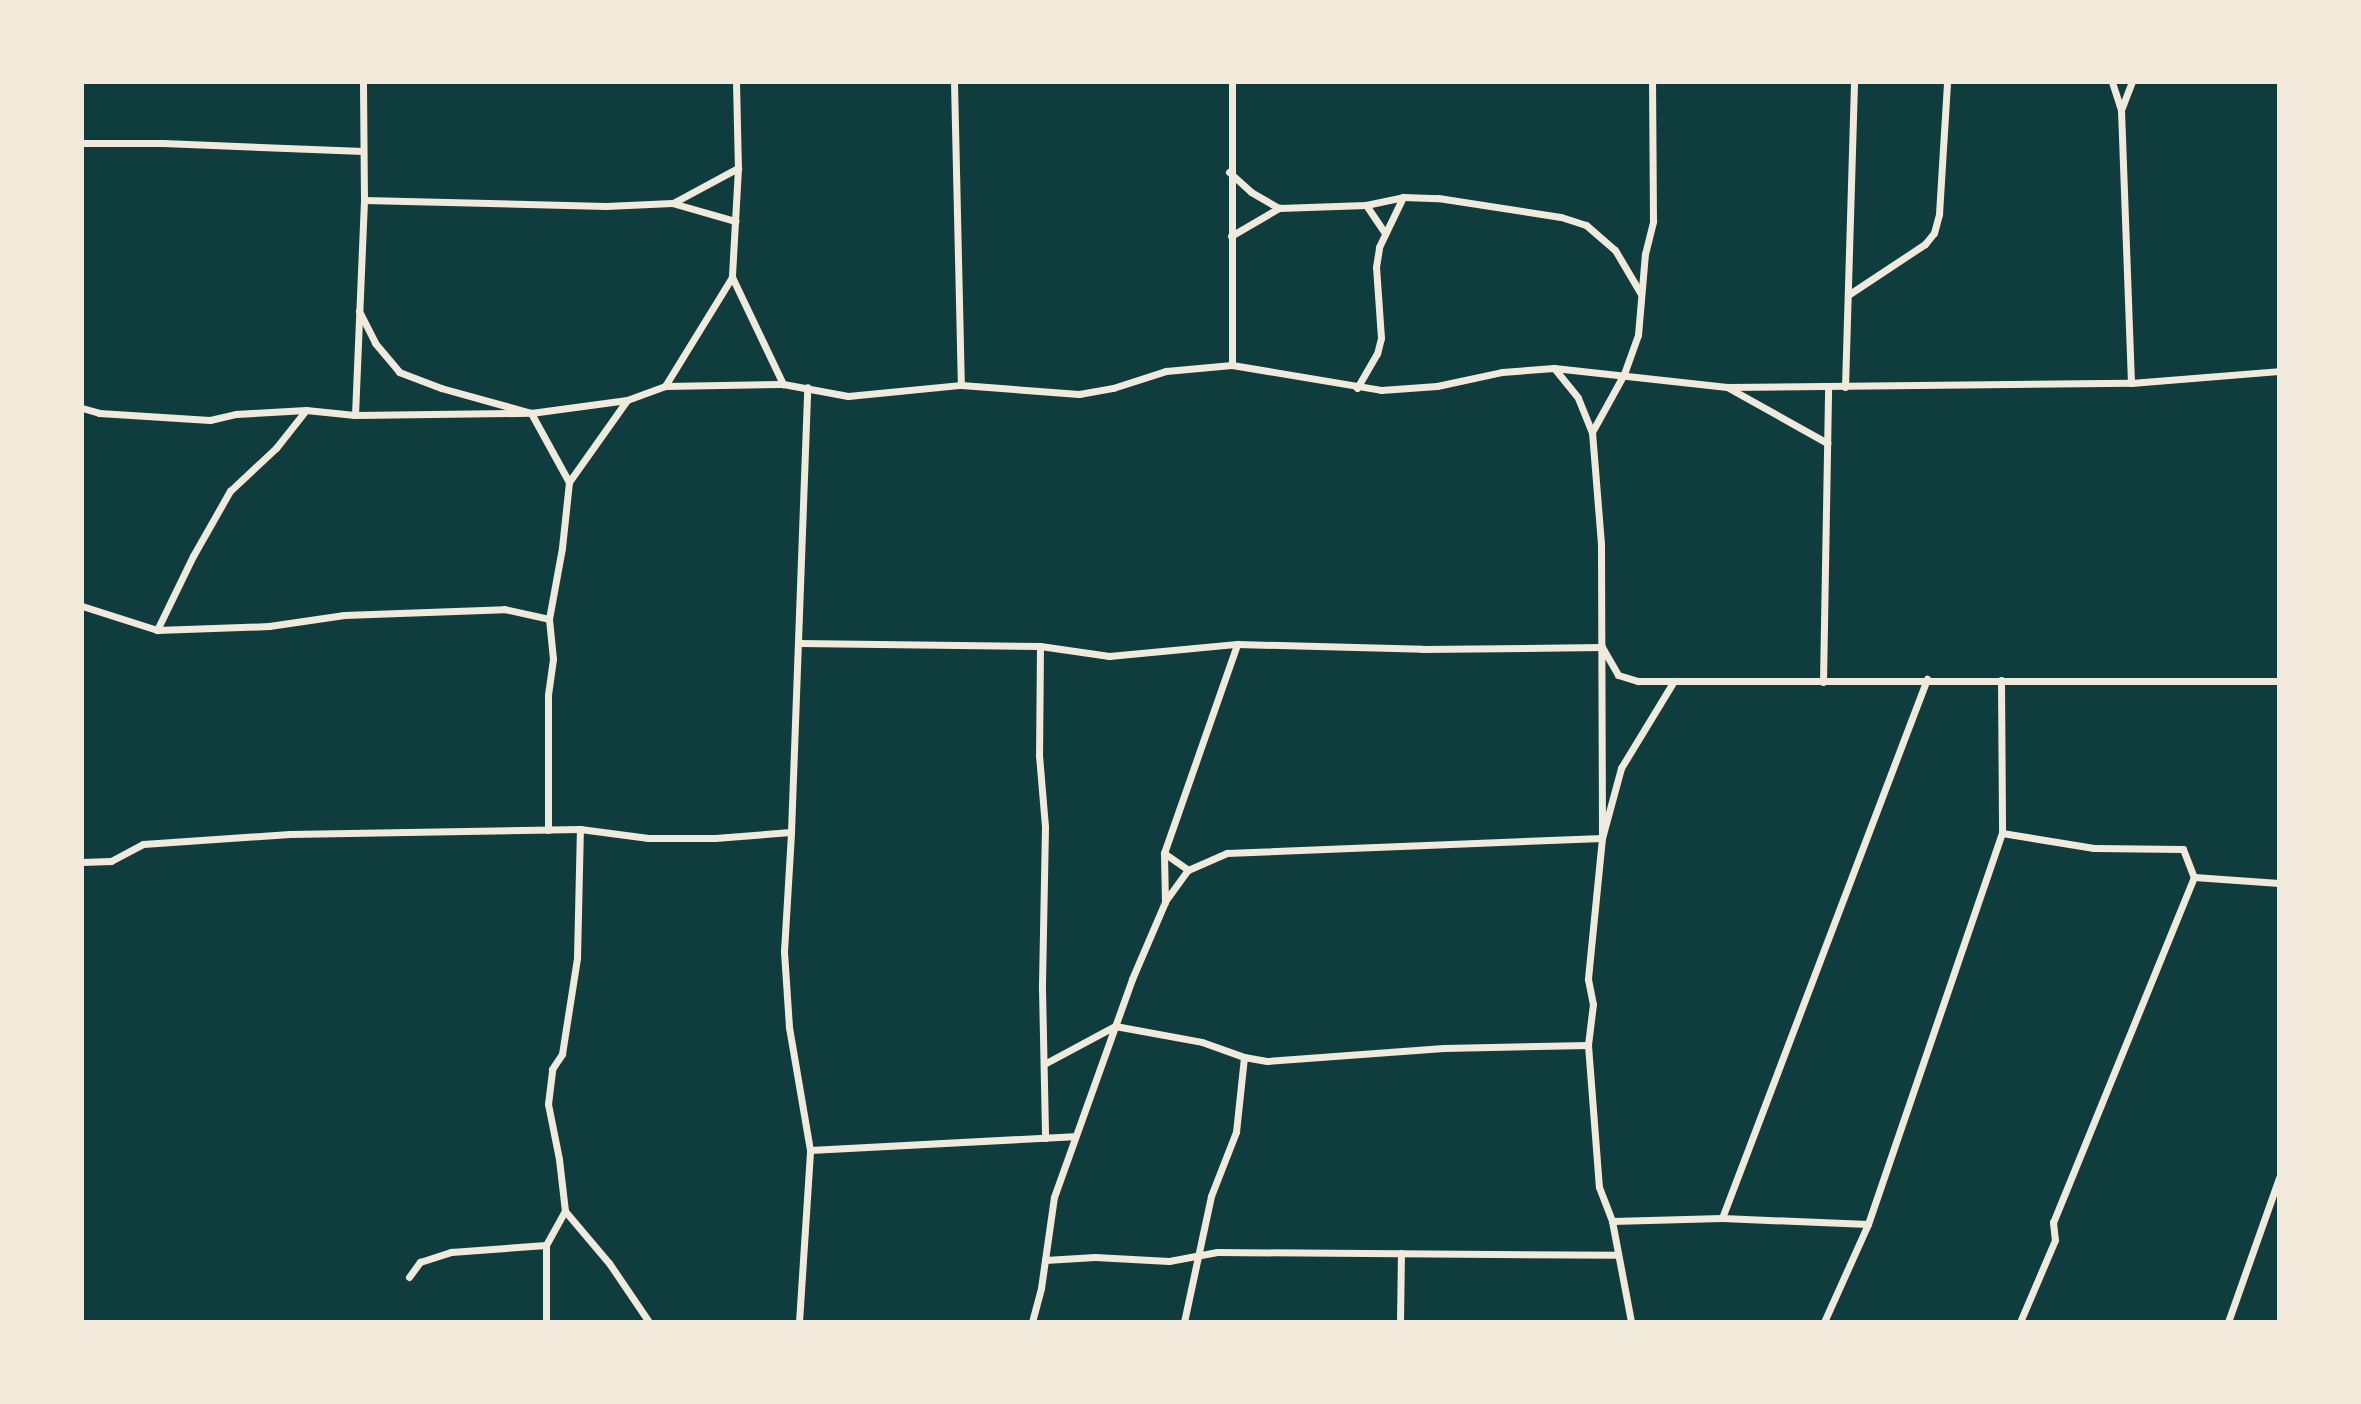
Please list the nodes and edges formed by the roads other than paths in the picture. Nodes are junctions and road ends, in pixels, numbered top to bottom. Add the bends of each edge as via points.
1 (363, 82) edge
2 (736, 82) edge
3 (954, 82) edge
4 (1232, 82) edge
5 (1652, 82) edge
6 (1854, 82) edge
7 (1947, 82) edge
8 (2112, 82) edge
9 (2132, 82) edge
10 (2121, 110) junction
11 (82, 144) edge
12 (363, 151) junction
13 (738, 168) junction
14 (1230, 172) junction
15 (1403, 197) junction
16 (364, 201) junction
17 (672, 203) junction
18 (1366, 205) junction
19 (1279, 208) junction
20 (734, 221) junction
21 (1384, 232) junction
22 (1231, 236) junction
23 (732, 277) junction
24 (1642, 294) junction
25 (1848, 295) junction
26 (359, 311) junction
27 (1231, 365) junction
28 (1554, 369) junction
29 (2279, 371) edge
30 (1624, 374) junction
31 (2131, 383) junction
32 (783, 384) junction
33 (961, 385) junction
34 (665, 386) junction
35 (807, 387) junction
36 (1727, 387) junction
37 (1828, 387) junction
38 (1845, 387) junction
39 (1357, 388) junction
40 (626, 400) junction
41 (82, 408) edge
42 (306, 410) junction
43 (531, 413) junction
44 (355, 415) junction
45 (1592, 432) junction
46 (1827, 443) junction
47 (569, 482) junction
48 (82, 607) edge
49 (549, 619) junction
50 (158, 630) junction
51 (799, 643) junction
52 (1237, 644) junction
53 (1040, 646) junction
54 (1602, 647) junction
55 (1927, 679) junction
56 (2001, 680) junction
57 (1674, 681) junction
58 (2279, 681) edge
59 (1823, 682) junction
60 (580, 829) junction
61 (548, 830) junction
62 (792, 832) junction
63 (2002, 833) junction
64 (1602, 838) junction
65 (1164, 853) junction
66 (82, 862) edge
67 (1188, 870) junction
68 (2194, 877) junction
69 (2279, 883) edge
70 (1166, 902) junction
71 (1115, 1026) junction
72 (1588, 1045) junction
73 (1244, 1057) junction
74 (1046, 1063) junction
75 (1074, 1136) junction
76 (1045, 1138) junction
77 (810, 1150) junction
78 (2279, 1178) edge
79 (565, 1211) junction
80 (1722, 1218) junction
81 (1612, 1221) junction
82 (1868, 1224) junction
83 (546, 1245) junction
84 (1401, 1254) junction
85 (1617, 1255) junction
86 (1200, 1257) junction
87 (1045, 1260) junction
88 (409, 1277) dead end
89 (546, 1322) edge
90 (649, 1322) edge
91 (799, 1322) edge
92 (1032, 1322) edge
93 (1184, 1322) edge
94 (1400, 1322) edge
95 (1631, 1322) edge
96 (1824, 1322) edge
97 (2020, 1322) edge
98 (2228, 1322) edge

1 - 12 street
2 - 13 street
3 - 33 street
4 - 14 street
5 - 24 street via 1653,221
6 - 25 street
7 - 25 street via 1934,233 1925,244
8 - 10 street
9 - 10 street
10 - 31 street
11 - 12 street
12 - 16 street
13 - 17 street
13 - 20 street
14 - 19 street via 1251,192
14 - 22 street
15 - 18 street
15 - 21 street
15 - 24 street via 1438,198 1586,225 1615,250
16 - 17 street
16 - 26 street
17 - 20 street
18 - 19 street
18 - 21 street
19 - 22 street
20 - 23 street
21 - 39 street via 1376,267 1381,338
22 - 27 street
23 - 32 street
23 - 34 street
24 - 30 street via 1638,335
25 - 38 street
26 - 43 street via 375,343 399,372
26 - 44 street
27 - 33 street via 1166,371 1079,394
27 - 39 street
28 - 30 street
28 - 39 street via 1502,372 1437,386
28 - 45 street via 1578,398
29 - 31 street
30 - 36 street
30 - 45 street
31 - 38 street
32 - 34 street
32 - 35 street
33 - 35 street via 848,396
34 - 40 street
35 - 51 street
36 - 37 street
36 - 46 street
37 - 38 street
37 - 46 street
40 - 43 street
40 - 47 street
41 - 42 street via 210,420
42 - 44 street
42 - 50 street via 276,448 230,491
43 - 44 street
43 - 47 street
45 - 54 street via 1601,545
46 - 59 street
47 - 49 street
48 - 50 street
49 - 50 street via 504,609 344,615 269,626
49 - 61 street via 553,659 548,695
51 - 53 street
51 - 62 street
52 - 53 street via 1109,656
52 - 54 street
52 - 65 street
53 - 74 street
54 - 57 street via 1619,675 1638,681
54 - 64 street
55 - 56 street
55 - 59 street
55 - 80 street
56 - 58 street
56 - 63 street
57 - 59 street
57 - 64 street via 1621,768
60 - 61 street
60 - 62 street via 648,838
60 - 79 street via 577,958 562,1054 552,1069 548,1104
61 - 66 street via 303,834 143,844 111,861
62 - 77 street via 784,951 789,1027
63 - 68 street via 2094,848 2183,849
63 - 82 street
64 - 67 street via 1227,853
64 - 72 street via 1588,979 1593,1004
65 - 67 street
65 - 70 street
67 - 70 street
68 - 69 street
68 - 97 street via 2053,1222 2055,1240
70 - 71 street
71 - 73 street via 1202,1042
71 - 74 street
71 - 75 street
72 - 73 street via 1444,1048 1267,1061
72 - 81 street via 1595,1155
73 - 86 street via 1236,1132 1211,1196
74 - 76 street
75 - 76 street
75 - 87 street via 1054,1197
76 - 77 street
77 - 91 street
78 - 98 street
79 - 83 street
79 - 90 street
80 - 81 street
80 - 82 street
81 - 85 street
82 - 96 street
83 - 88 street via 450,1252 420,1262
83 - 89 street
84 - 85 street
84 - 86 street via 1217,1252
84 - 94 street
85 - 95 street
86 - 87 street
86 - 93 street
87 - 92 street

